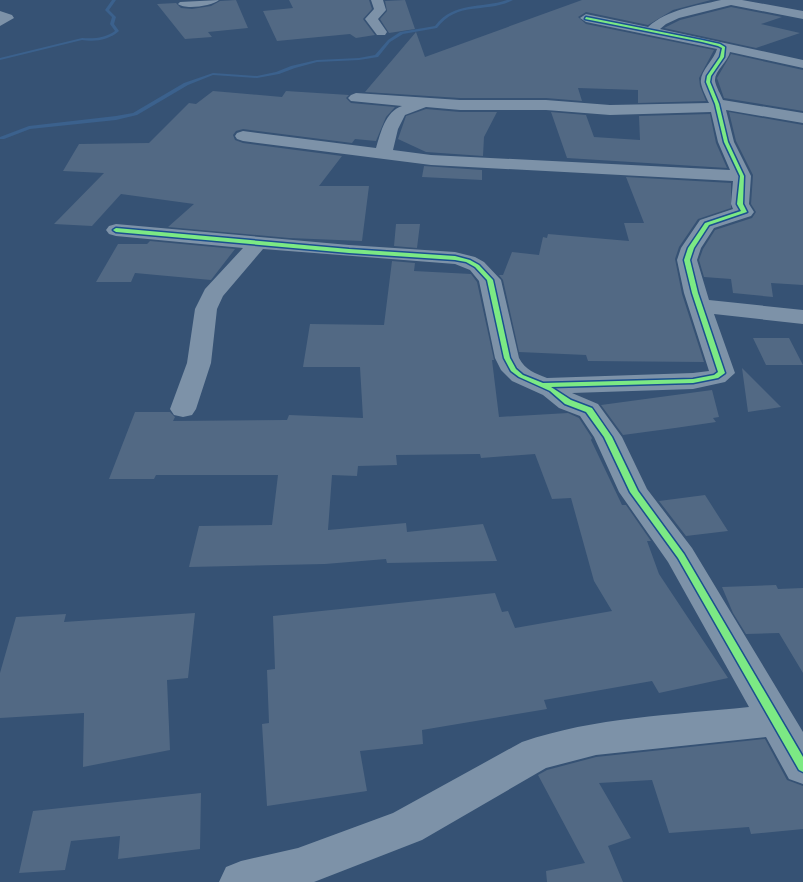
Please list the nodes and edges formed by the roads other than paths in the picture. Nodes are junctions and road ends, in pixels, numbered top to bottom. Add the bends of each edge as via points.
1 (213, 0) edge
2 (378, 0) edge
3 (735, 1) edge
4 (184, 4) dead end
5 (0, 15) edge
6 (803, 15) edge
7 (586, 18) dead end
8 (0, 22) edge
9 (651, 31) junction
10 (381, 32) dead end
11 (722, 47) junction
12 (803, 64) edge
13 (356, 98) dead end
14 (424, 103) junction
15 (718, 106) junction
16 (803, 118) edge
17 (243, 136) dead end
18 (383, 155) junction
19 (742, 176) junction
20 (116, 230) dead end
21 (258, 243) junction
22 (700, 306) junction
23 (803, 317) edge
24 (542, 386) junction
25 (183, 409) dead end
26 (775, 720) junction
27 (803, 767) edge
28 (298, 875) edge
29 (242, 882) edge

1 - 4 street
2 - 10 street via 380,10 371,20
3 - 6 street
3 - 9 street via 675,15
5 - 8 street via 8,18
7 - 9 street
9 - 11 street
11 - 12 street
11 - 15 street via 722,57 708,82
13 - 14 street
14 - 15 street via 546,105 610,110
14 - 18 street via 400,112 390,129
15 - 16 street
15 - 19 street via 726,142
17 - 18 street
18 - 19 street
19 - 22 street via 740,204 744,212 707,224 690,248 687,260
20 - 21 street
21 - 24 street via 468,261 490,280 507,358 513,370
21 - 25 street via 213,294 206,309 199,362
22 - 23 street
22 - 24 street via 722,373 716,377 693,381
24 - 26 street via 589,410 608,437 634,492 681,556
26 - 27 street
26 - 28 street via 596,740 536,754 407,827
28 - 29 street

